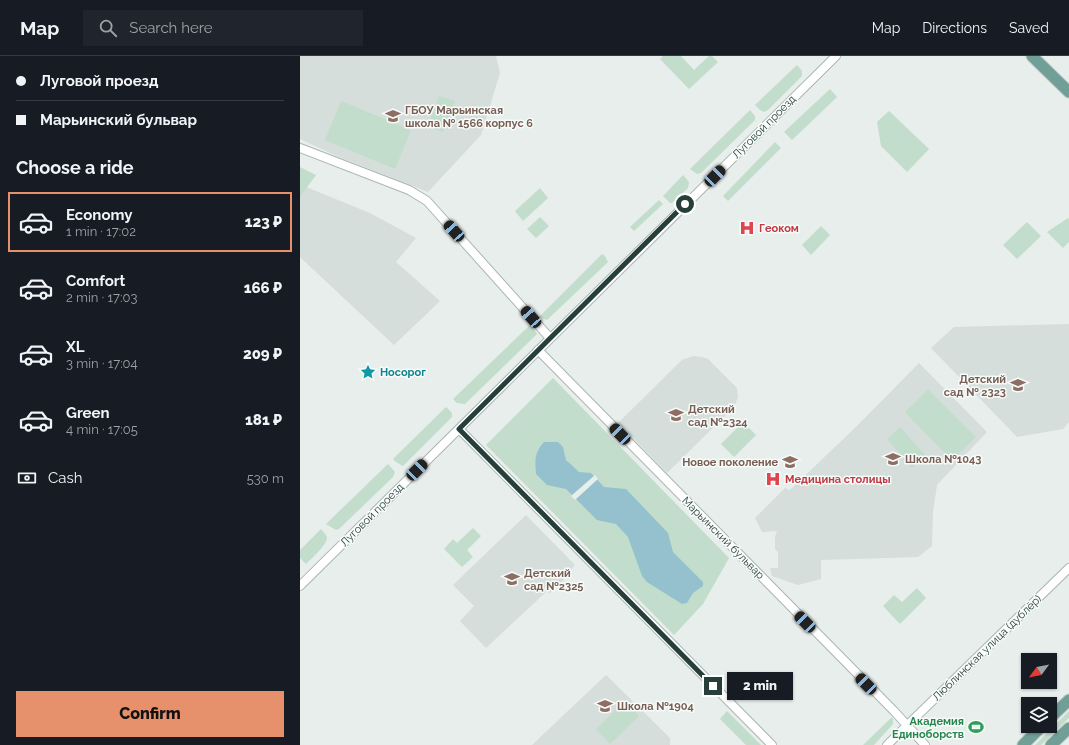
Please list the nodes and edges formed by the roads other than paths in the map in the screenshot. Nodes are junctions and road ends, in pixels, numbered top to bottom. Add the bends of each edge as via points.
1 (836, 56) edge
2 (1032, 56) edge
3 (1069, 92) edge
4 (300, 148) edge
5 (550, 338) junction
6 (538, 350) junction
7 (459, 429) junction
8 (1069, 568) edge
9 (300, 586) edge
10 (1069, 700) edge
11 (1057, 711) edge
12 (907, 726) junction
13 (1069, 728) edge
14 (1035, 733) edge
15 (772, 745) edge
16 (887, 745) edge
17 (925, 745) edge
18 (1023, 745) edge
19 (1052, 745) edge

1 - 5 street, Луговой проезд
2 - 3 main road
4 - 5 street via 409,190 427,201
5 - 6 street, Луговой проезд
6 - 7 street, Луговой проезд
6 - 12 street, Марьинский бульвар
7 - 9 street, Луговой проезд
7 - 15 street
8 - 12 street, Люблинская улица (дублёр)
10 - 11 main road
12 - 16 street, Люблинская улица (дублёр)
12 - 17 street, Марьинский бульвар
13 - 19 main road
14 - 18 main road

